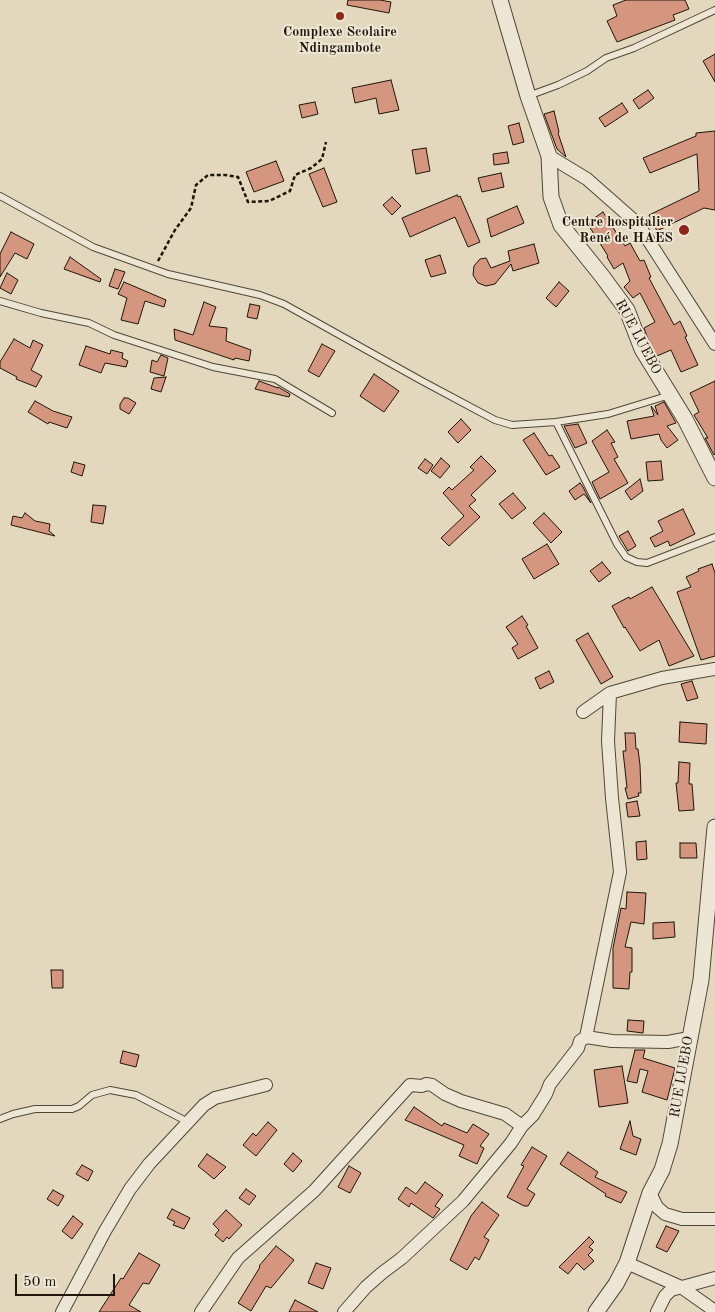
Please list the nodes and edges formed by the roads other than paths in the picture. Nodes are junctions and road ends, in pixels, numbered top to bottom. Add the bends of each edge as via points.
1 (500, 0) edge
2 (715, 10) edge
3 (528, 96) junction
4 (549, 156) junction
5 (0, 196) edge
6 (0, 301) edge
7 (715, 344) edge
8 (671, 394) junction
9 (332, 413) dead end
10 (556, 422) junction
11 (715, 478) edge
12 (715, 537) edge
13 (715, 670) edge
14 (610, 693) junction
15 (583, 712) dead end
16 (715, 827) edge
17 (586, 1037) junction
18 (689, 1038) junction
19 (266, 1085) dead end
20 (0, 1119) edge
21 (188, 1122) junction
22 (522, 1126) junction
23 (650, 1193) junction
24 (715, 1219) edge
25 (627, 1263) junction
26 (715, 1278) edge
27 (681, 1287) junction
28 (715, 1311) edge
29 (62, 1312) edge
30 (201, 1312) edge
31 (344, 1312) edge
32 (596, 1312) edge
33 (657, 1312) edge

1 - 3 street, RUE LUEBO
2 - 3 lane
3 - 4 street, RUE LUEBO
4 - 7 street via 587,179 638,224
4 - 8 street, RUE LUEBO via 551,197 561,225 628,310 642,349
5 - 10 lane via 93,247 178,276 260,295 284,304 495,420 512,425
6 - 9 lane via 89,323 114,335 213,367 275,380
8 - 10 lane via 608,414
8 - 11 street, RUE LUEBO
10 - 12 lane via 626,557 647,563
13 - 14 street via 671,676
14 - 15 street
14 - 17 street via 608,741 620,872
16 - 18 street, RUE LUEBO via 701,980
17 - 18 street via 662,1042
17 - 22 street via 580,1041 533,1115
18 - 23 street, RUE LUEBO via 670,1144
19 - 21 street via 215,1098
20 - 21 lane via 35,1109 72,1109 92,1095 110,1090 136,1095
21 - 29 street via 130,1189
22 - 30 street via 505,1114 461,1101 432,1085 410,1085 314,1191 238,1258
22 - 31 street via 463,1201 366,1287
23 - 24 street via 664,1214 682,1219
23 - 25 street, RUE LUEBO
25 - 27 street
25 - 32 street, RUE LUEBO
26 - 27 street
27 - 28 street
27 - 33 street via 667,1292

